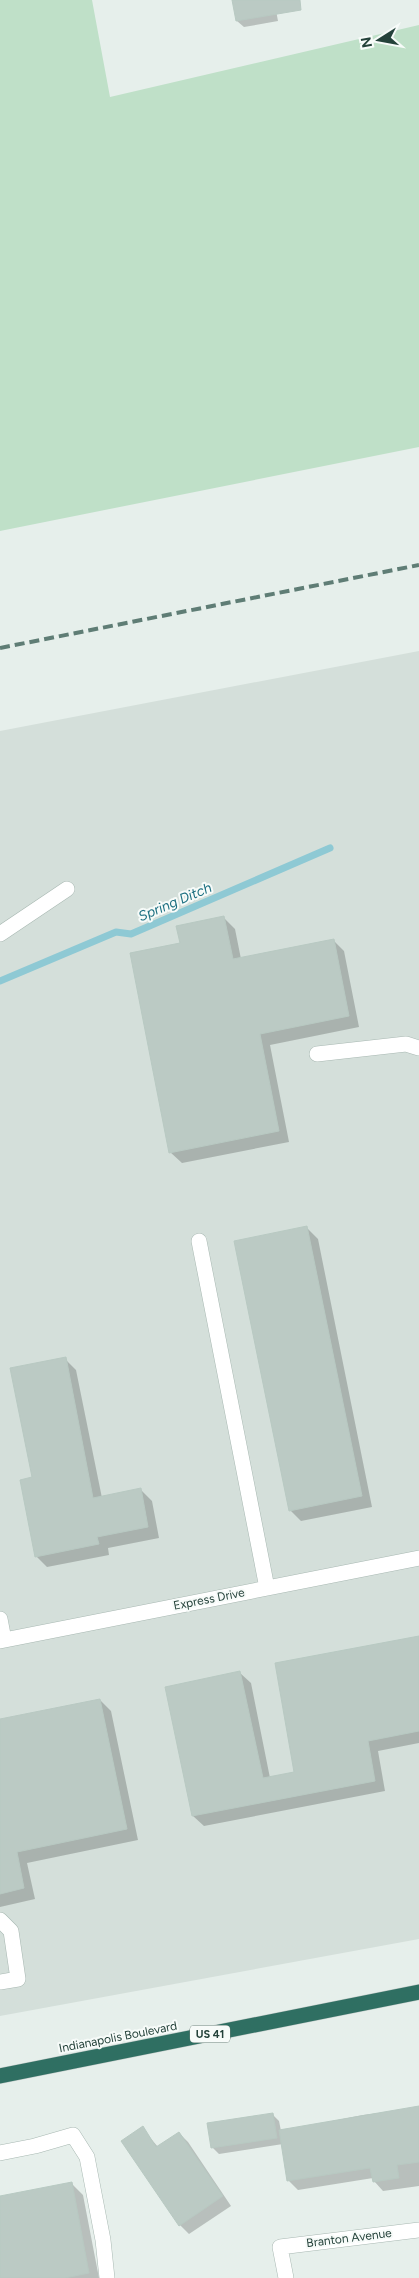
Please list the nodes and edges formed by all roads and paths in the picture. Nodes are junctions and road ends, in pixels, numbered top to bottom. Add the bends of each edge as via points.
1 (67, 889) dead end
2 (0, 934) edge
3 (419, 1048) edge
4 (317, 1054) dead end
5 (198, 1241) dead end
6 (419, 1558) edge
7 (267, 1588) junction
8 (0, 1619) edge
9 (2, 1640) edge
10 (0, 1920) edge
11 (0, 1982) edge
12 (419, 1992) edge
13 (0, 2076) edge
14 (0, 2153) edge
15 (419, 2230) edge
16 (107, 2278) edge
17 (286, 2278) edge

1 - 2 street
3 - 4 street via 406,1044
5 - 7 street
6 - 7 street, Express Drive
7 - 9 street, Express Drive
8 - 9 street
10 - 11 street via 11,1931 18,1979
12 - 13 highway, Indianapolis Boulevard / US 41
14 - 16 street via 74,2135 87,2157
15 - 17 street, Branton Avenue via 280,2247

